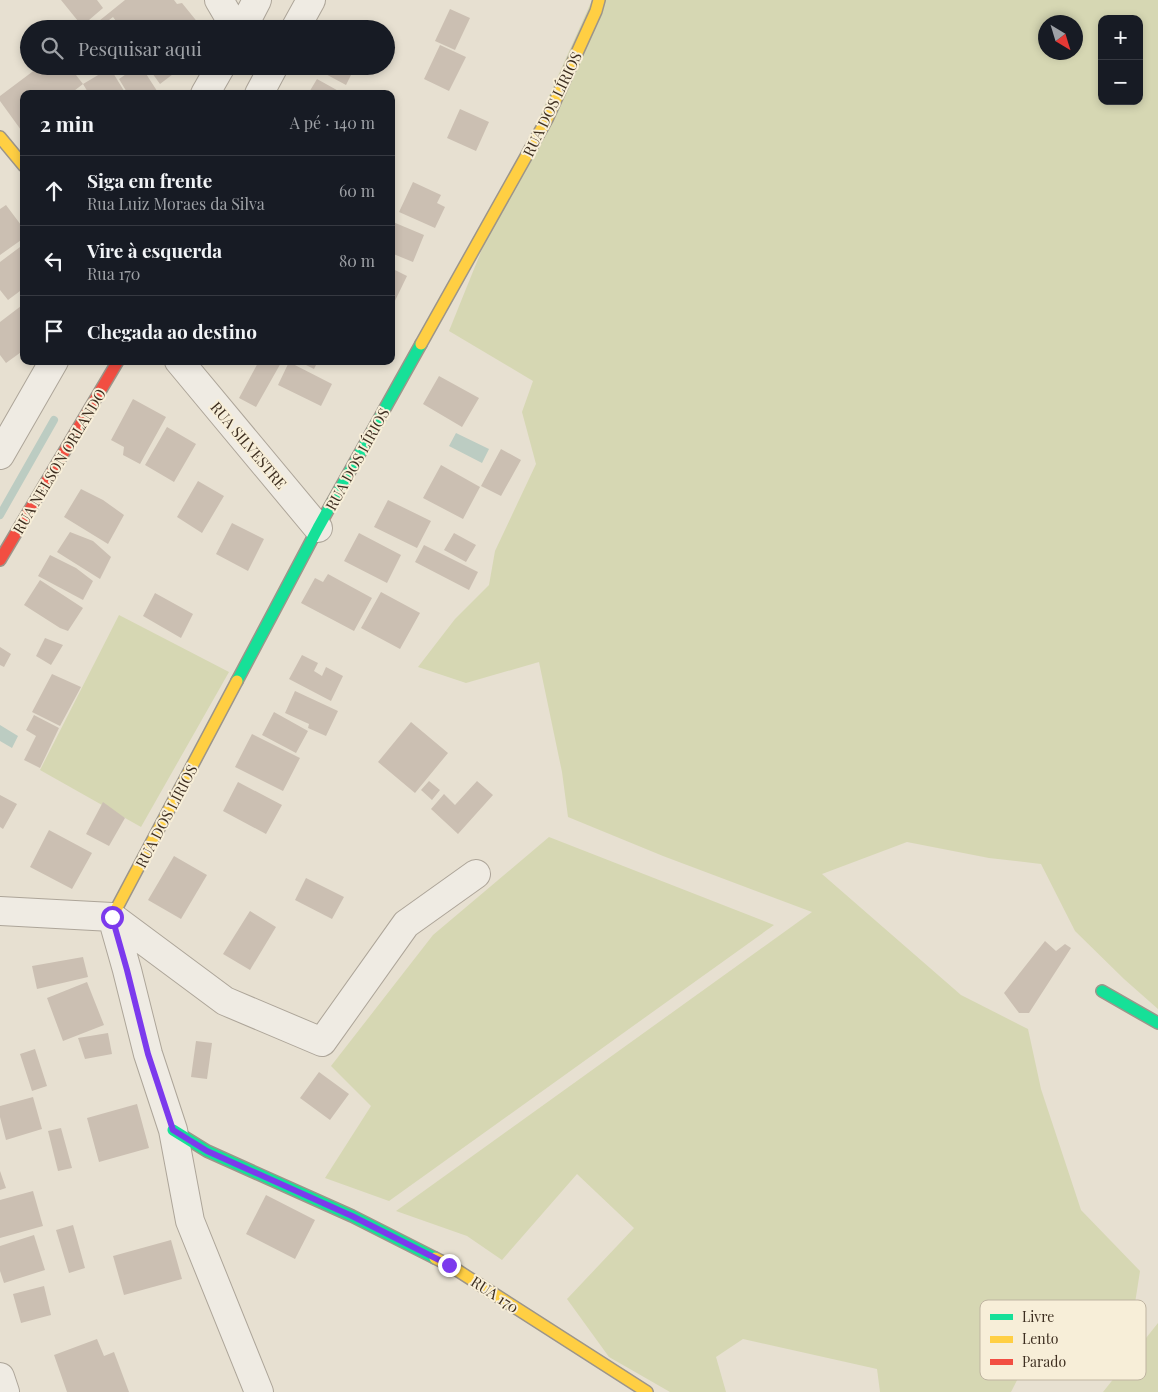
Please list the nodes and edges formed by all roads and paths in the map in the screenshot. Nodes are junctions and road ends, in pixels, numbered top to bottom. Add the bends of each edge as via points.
1 (218, 0) edge
2 (257, 0) edge
3 (311, 0) edge
4 (599, 0) edge
5 (230, 20) edge
6 (247, 20) edge
7 (300, 20) edge
8 (216, 75) edge
9 (269, 75) edge
10 (208, 90) edge
11 (261, 90) edge
12 (0, 137) edge
13 (20, 161) edge
14 (52, 365) edge
15 (116, 365) edge
16 (182, 365) edge
17 (0, 455) edge
18 (318, 528) junction
19 (2, 550) edge
20 (476, 874) dead end
21 (0, 911) edge
22 (112, 917) junction
23 (1102, 990) dead end
24 (1158, 1022) edge
25 (173, 1130) junction
26 (0, 1377) edge
27 (5, 1392) edge
28 (259, 1392) edge
29 (647, 1392) edge

1 - 5 street
2 - 6 street
3 - 7 street
4 - 18 street, RUA DOS LÍRIOS via 547,118
8 - 10 street
9 - 11 street
12 - 13 street
14 - 17 street
15 - 19 street, RUA NELSON ORLANDO
16 - 18 street, RUA SILVESTRE
18 - 22 street, RUA DOS LÍRIOS
20 - 22 street via 406,924 322,1042 224,1001
21 - 22 street
22 - 25 street via 148,1054
23 - 24 street
25 - 28 street via 190,1221
25 - 29 street, RUA 170 via 207,1151 352,1216 449,1265
26 - 27 street

